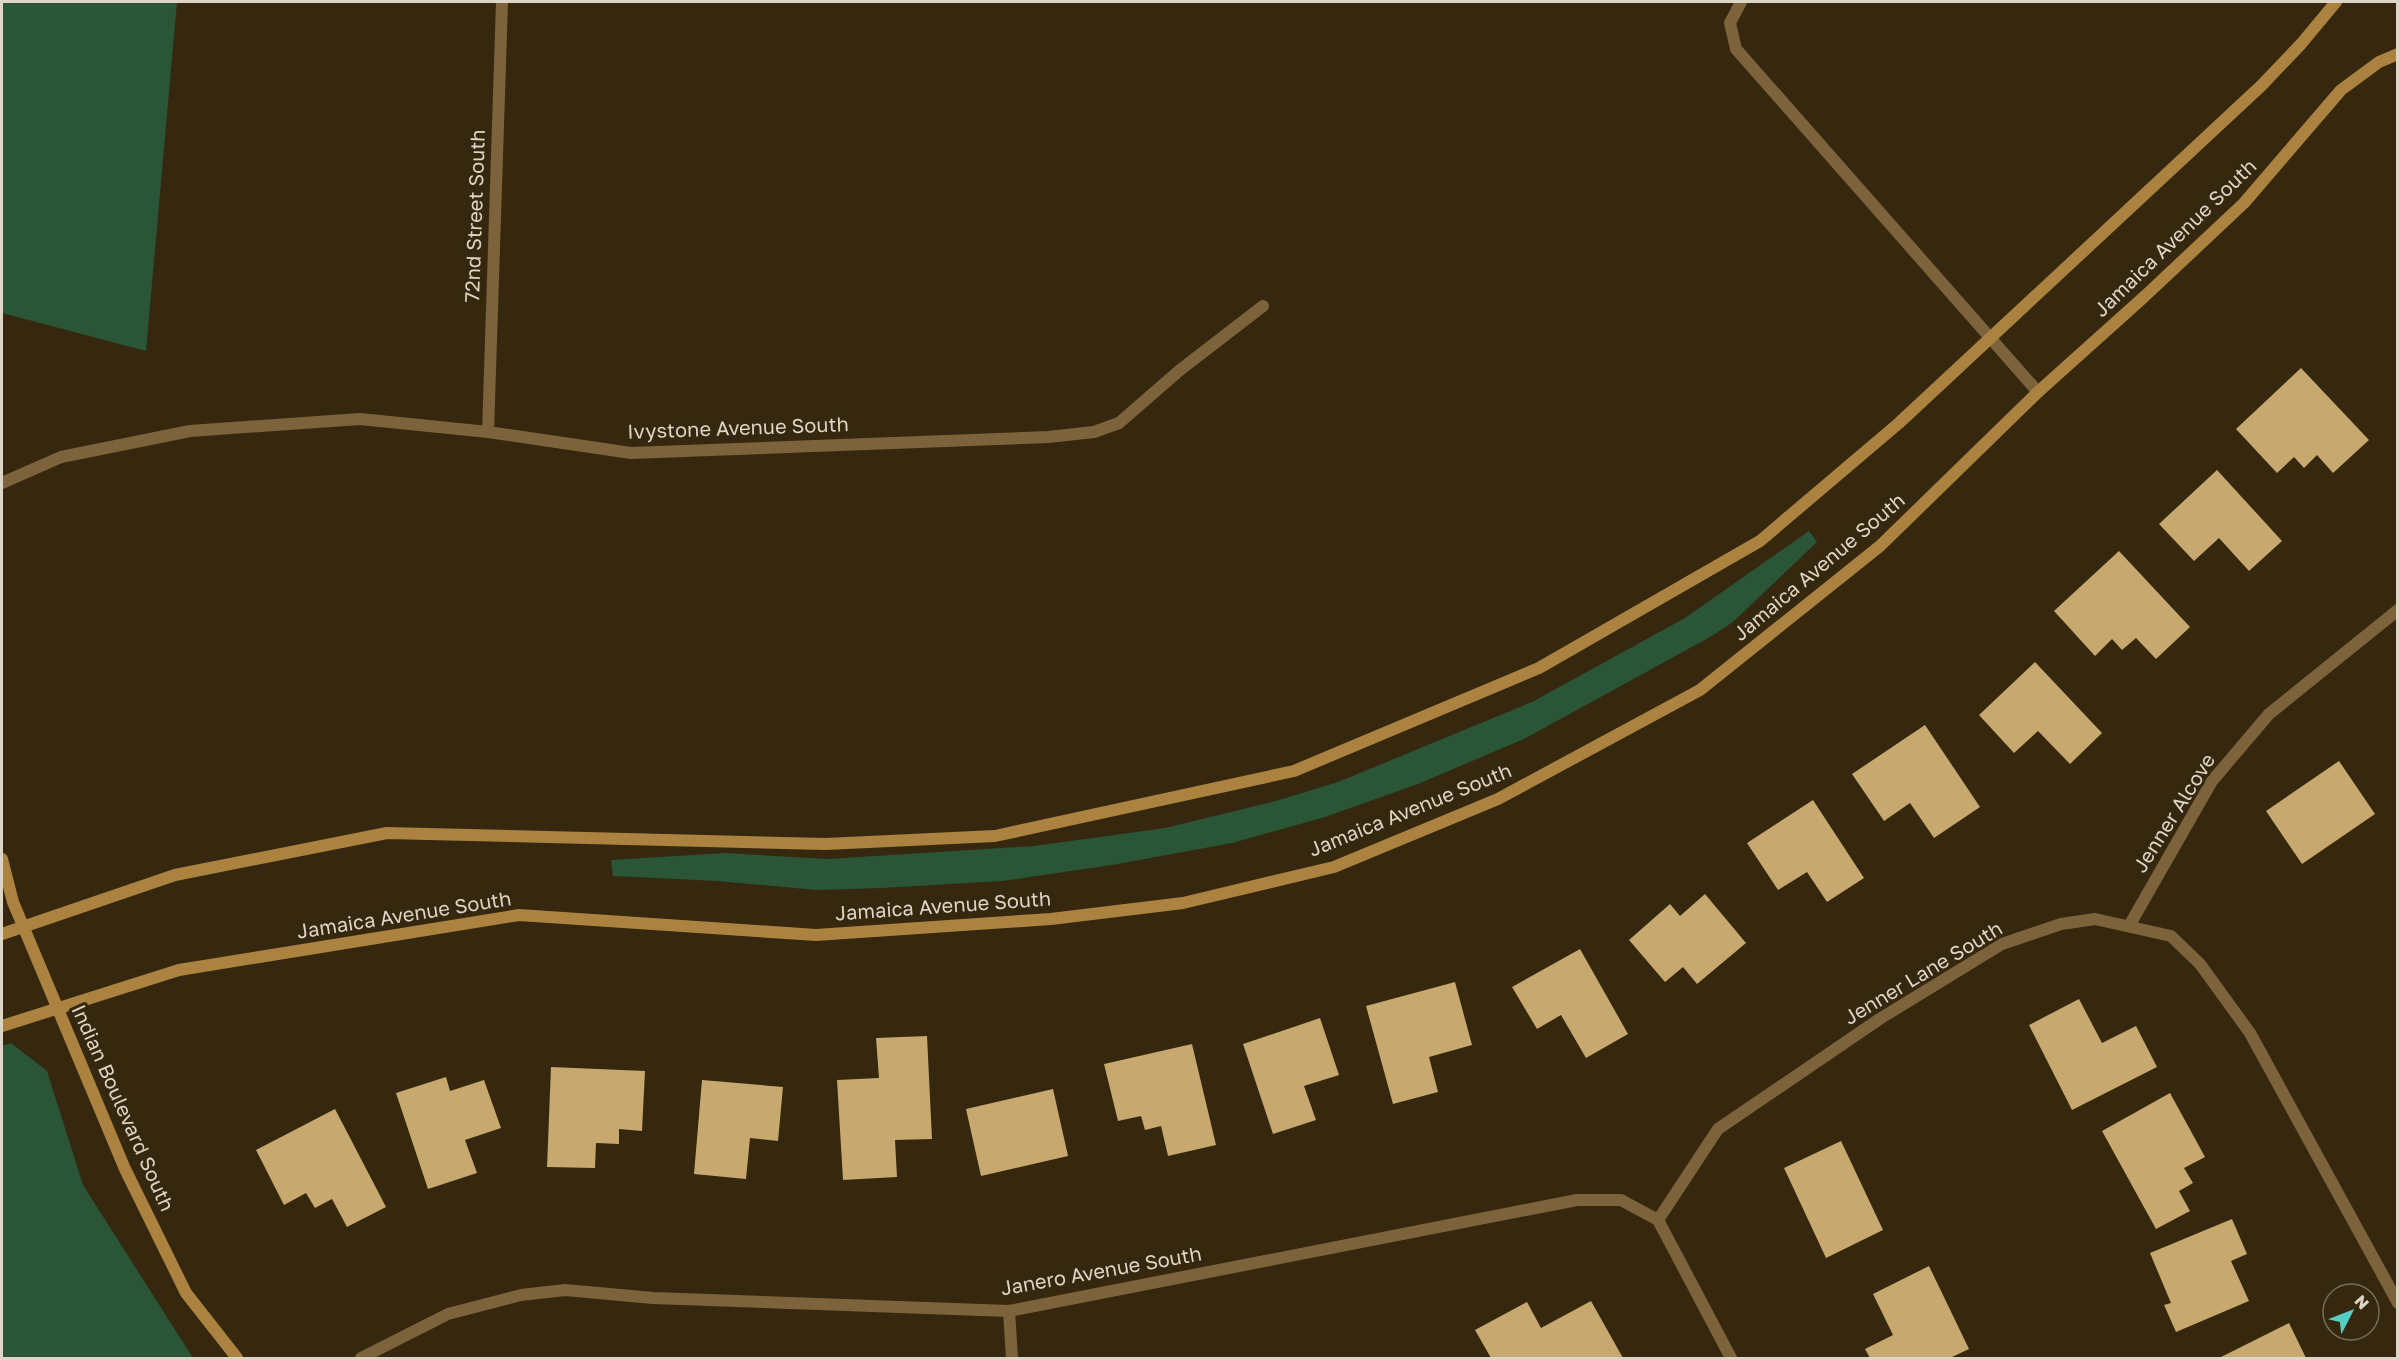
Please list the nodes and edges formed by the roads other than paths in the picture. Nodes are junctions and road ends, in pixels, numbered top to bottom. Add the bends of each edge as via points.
1 (502, 2) edge
2 (1741, 2) edge
3 (2336, 2) edge
4 (2397, 54) edge
5 (1263, 306) dead end
6 (1989, 339) junction
7 (2038, 393) junction
8 (488, 432) junction
9 (2, 483) edge
10 (2397, 610) edge
11 (2, 859) edge
12 (2129, 926) junction
13 (23, 927) junction
14 (2, 934) edge
15 (57, 1008) junction
16 (2, 1026) edge
17 (1658, 1220) junction
18 (2397, 1303) edge
19 (1009, 1311) junction
20 (237, 1359) edge
21 (361, 1359) edge
22 (1011, 1359) edge
23 (1731, 1359) edge

1 - 8 street, 72nd Street South
2 - 6 street via 1730,23 1736,49
3 - 6 street via 2262,85
4 - 7 street, Jamaica Avenue South via 2366,70 2341,90 2244,203
5 - 8 street, Ivystone Avenue South via 1119,423 1094,432 631,453
6 - 7 street
6 - 13 street via 1899,423 1760,541 1539,668 1294,771 994,836 826,844 387,833 175,875
7 - 15 street, Jamaica Avenue South via 1880,546 1700,690 1498,799 1334,867 1183,903 1051,919 816,935 519,915 179,970
8 - 9 street, Ivystone Avenue South via 360,419 189,431 61,457
10 - 12 street, Jenner Alcove via 2269,714 2212,781
11 - 13 street, Indian Boulevard South
12 - 17 street, Jenner Lane South via 2095,919 2061,924 2002,944 1881,1018 1718,1128
12 - 18 street, Jenner Lane South via 2171,936 2200,964 2250,1033
13 - 14 street
13 - 15 street, Indian Boulevard South
15 - 16 street, Jamaica Avenue South
15 - 20 street, Indian Boulevard South via 125,1169 186,1293
17 - 19 street, Janero Avenue South via 1622,1200 1577,1200
17 - 23 street
19 - 21 street, Janero Avenue South via 653,1298 565,1290 521,1295 448,1314
19 - 22 street

